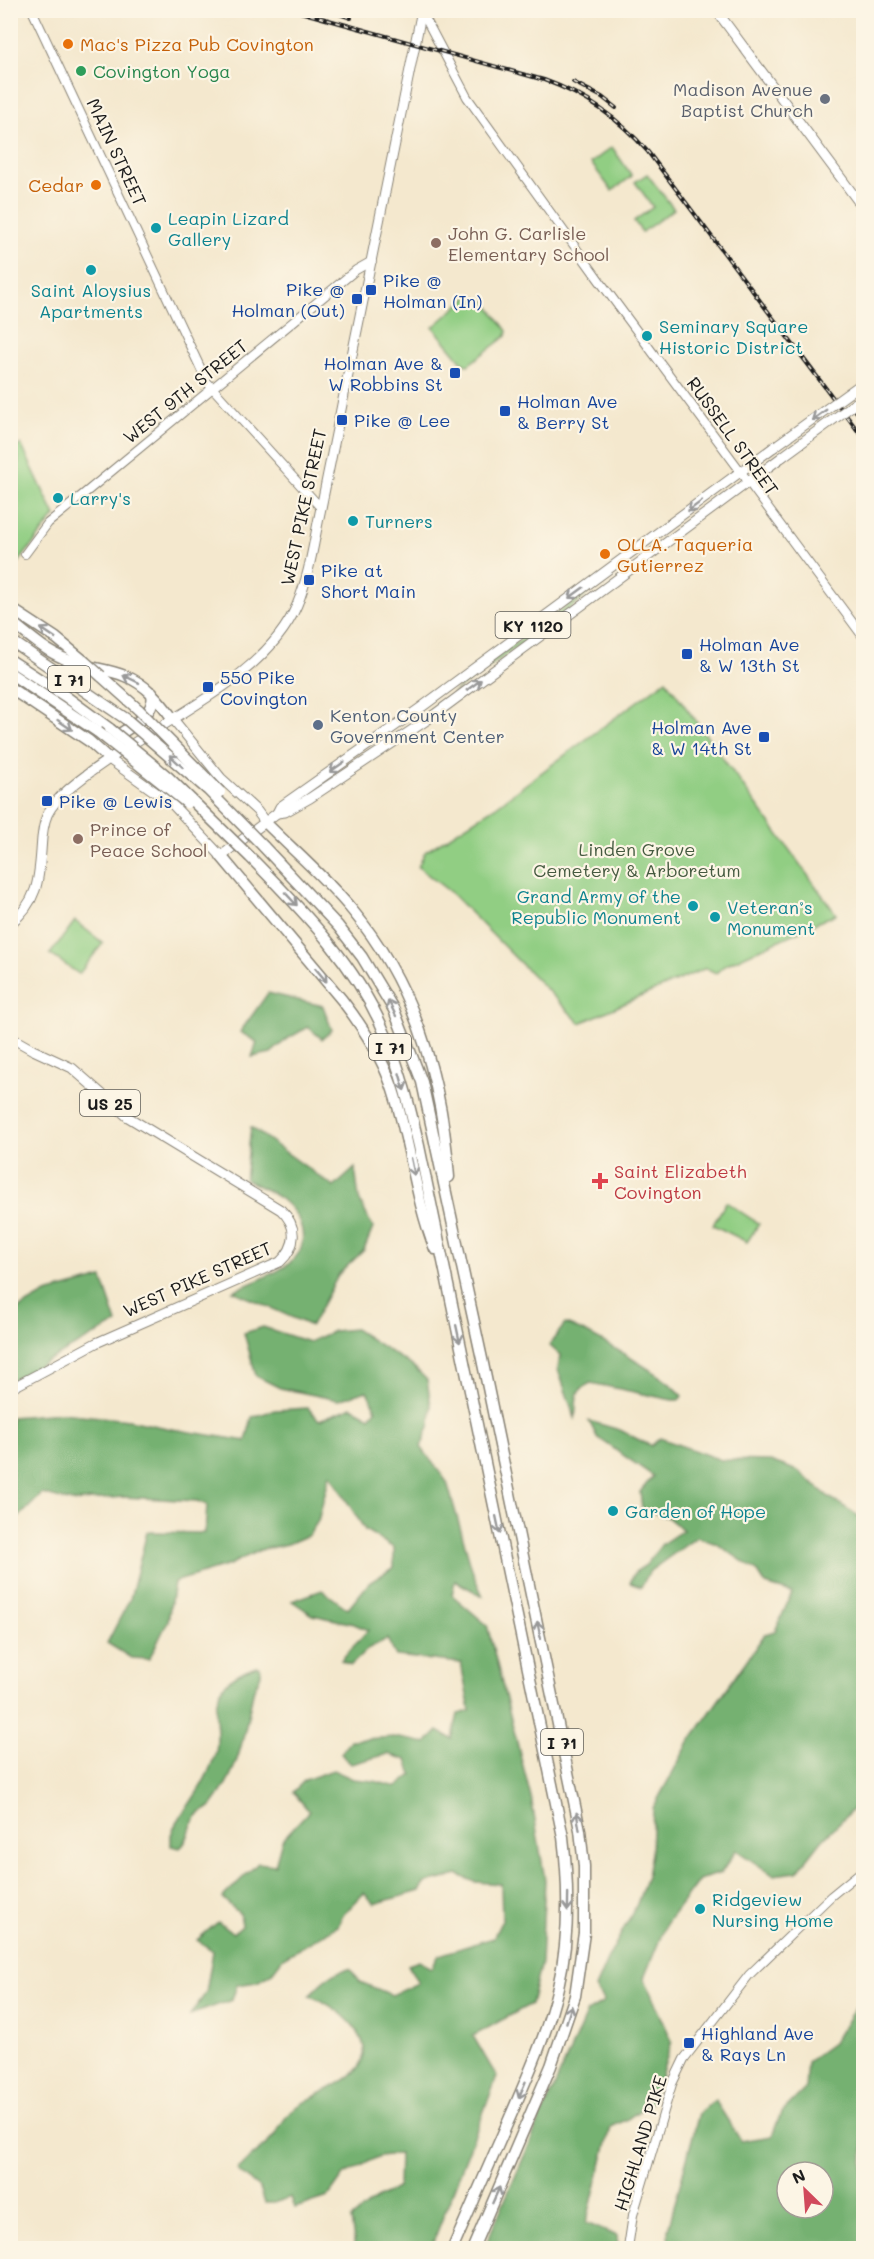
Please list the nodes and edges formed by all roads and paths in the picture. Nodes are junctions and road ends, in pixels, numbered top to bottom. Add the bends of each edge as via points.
1 (32, 10) edge
2 (716, 10) edge
3 (422, 11) edge
4 (864, 209) edge
5 (372, 261) junction
6 (864, 382) edge
7 (212, 388) junction
8 (864, 397) edge
9 (741, 473) junction
10 (748, 482) junction
11 (321, 508) junction
12 (25, 554) dead end
13 (10, 608) edge
14 (10, 621) edge
15 (864, 638) edge
16 (10, 640) edge
17 (10, 660) edge
18 (10, 673) edge
19 (10, 688) edge
20 (152, 693) junction
21 (173, 718) junction
22 (89, 741) junction
23 (109, 759) junction
24 (277, 813) junction
25 (265, 822) junction
26 (231, 838) junction
27 (265, 845) junction
28 (221, 856) junction
29 (10, 924) edge
30 (10, 1037) edge
31 (452, 1225) junction
32 (446, 1277) junction
33 (10, 1389) edge
34 (864, 1869) edge
35 (453, 2248) edge
36 (473, 2248) edge
37 (628, 2248) edge

1 - 7 main road, MAIN STREET
2 - 4 main road
3 - 5 main road, WEST PIKE STREET
3 - 9 street, RUSSELL STREET via 466,97
5 - 7 street, WEST 9TH STREET
5 - 11 main road, WEST PIKE STREET
6 -> 9 main road, KY 1120, bridge
7 - 11 main road, MAIN STREET
7 - 12 street, WEST 9TH STREET via 55,516
8 - 10 main road, KY 1120, bridge
9 - 10 street, RUSSELL STREET
9 -> 24 main road, KY 1120 via 280,807
10 - 15 street, RUSSELL STREET
24 -> 10 main road, KY 1120 via 310,798 427,720
11 - 21 main road, WEST PIKE STREET via 304,585 281,633 241,673
27 -> 13 highway, bridge via 202,772 139,710 56,638
20 -> 14 highway via 125,676 61,657
27 -> 16 highway, I 71, bridge via 126,719
17 - 26 highway, I 71, bridge via 110,729 168,777
18 - 26 highway, bridge via 98,732
19 -> 22 highway
20 - 21 highway
20 - 22 highway via 154,702 149,712 105,745
21 - 23 main road, WEST PIKE STREET
21 - 25 main road via 220,778
22 - 23 highway
23 - 28 main road via 172,804
23 - 29 main road, WEST PIKE STREET via 51,807 43,830 37,890 25,910
24 - 25 main road, KY 1120
25 - 28 main road, KY 1120
25 - 31 highway via 353,911 382,949 406,994 421,1031 436,1089
26 -> 32 highway, I 71, bridge via 336,952 366,996 385,1034 409,1105
31 -> 27 highway, I 71 via 422,1082 394,1010 352,944
28 -> 32 highway via 342,1000 374,1047 402,1120 425,1225
30 - 33 main road, WEST PIKE STREET / US 25 via 72,1068 128,1117 281,1210 291,1222 294,1234 291,1250 280,1262 96,1343
36 -> 31 highway, I 71 via 570,2014 582,1952 585,1896 583,1854 571,1782
32 -> 35 highway, I 71 via 557,1805 568,1888 564,1953 553,2007 524,2085
34 - 37 street, HIGHLAND PIKE via 749,1975 684,2059 672,2084 633,2215

